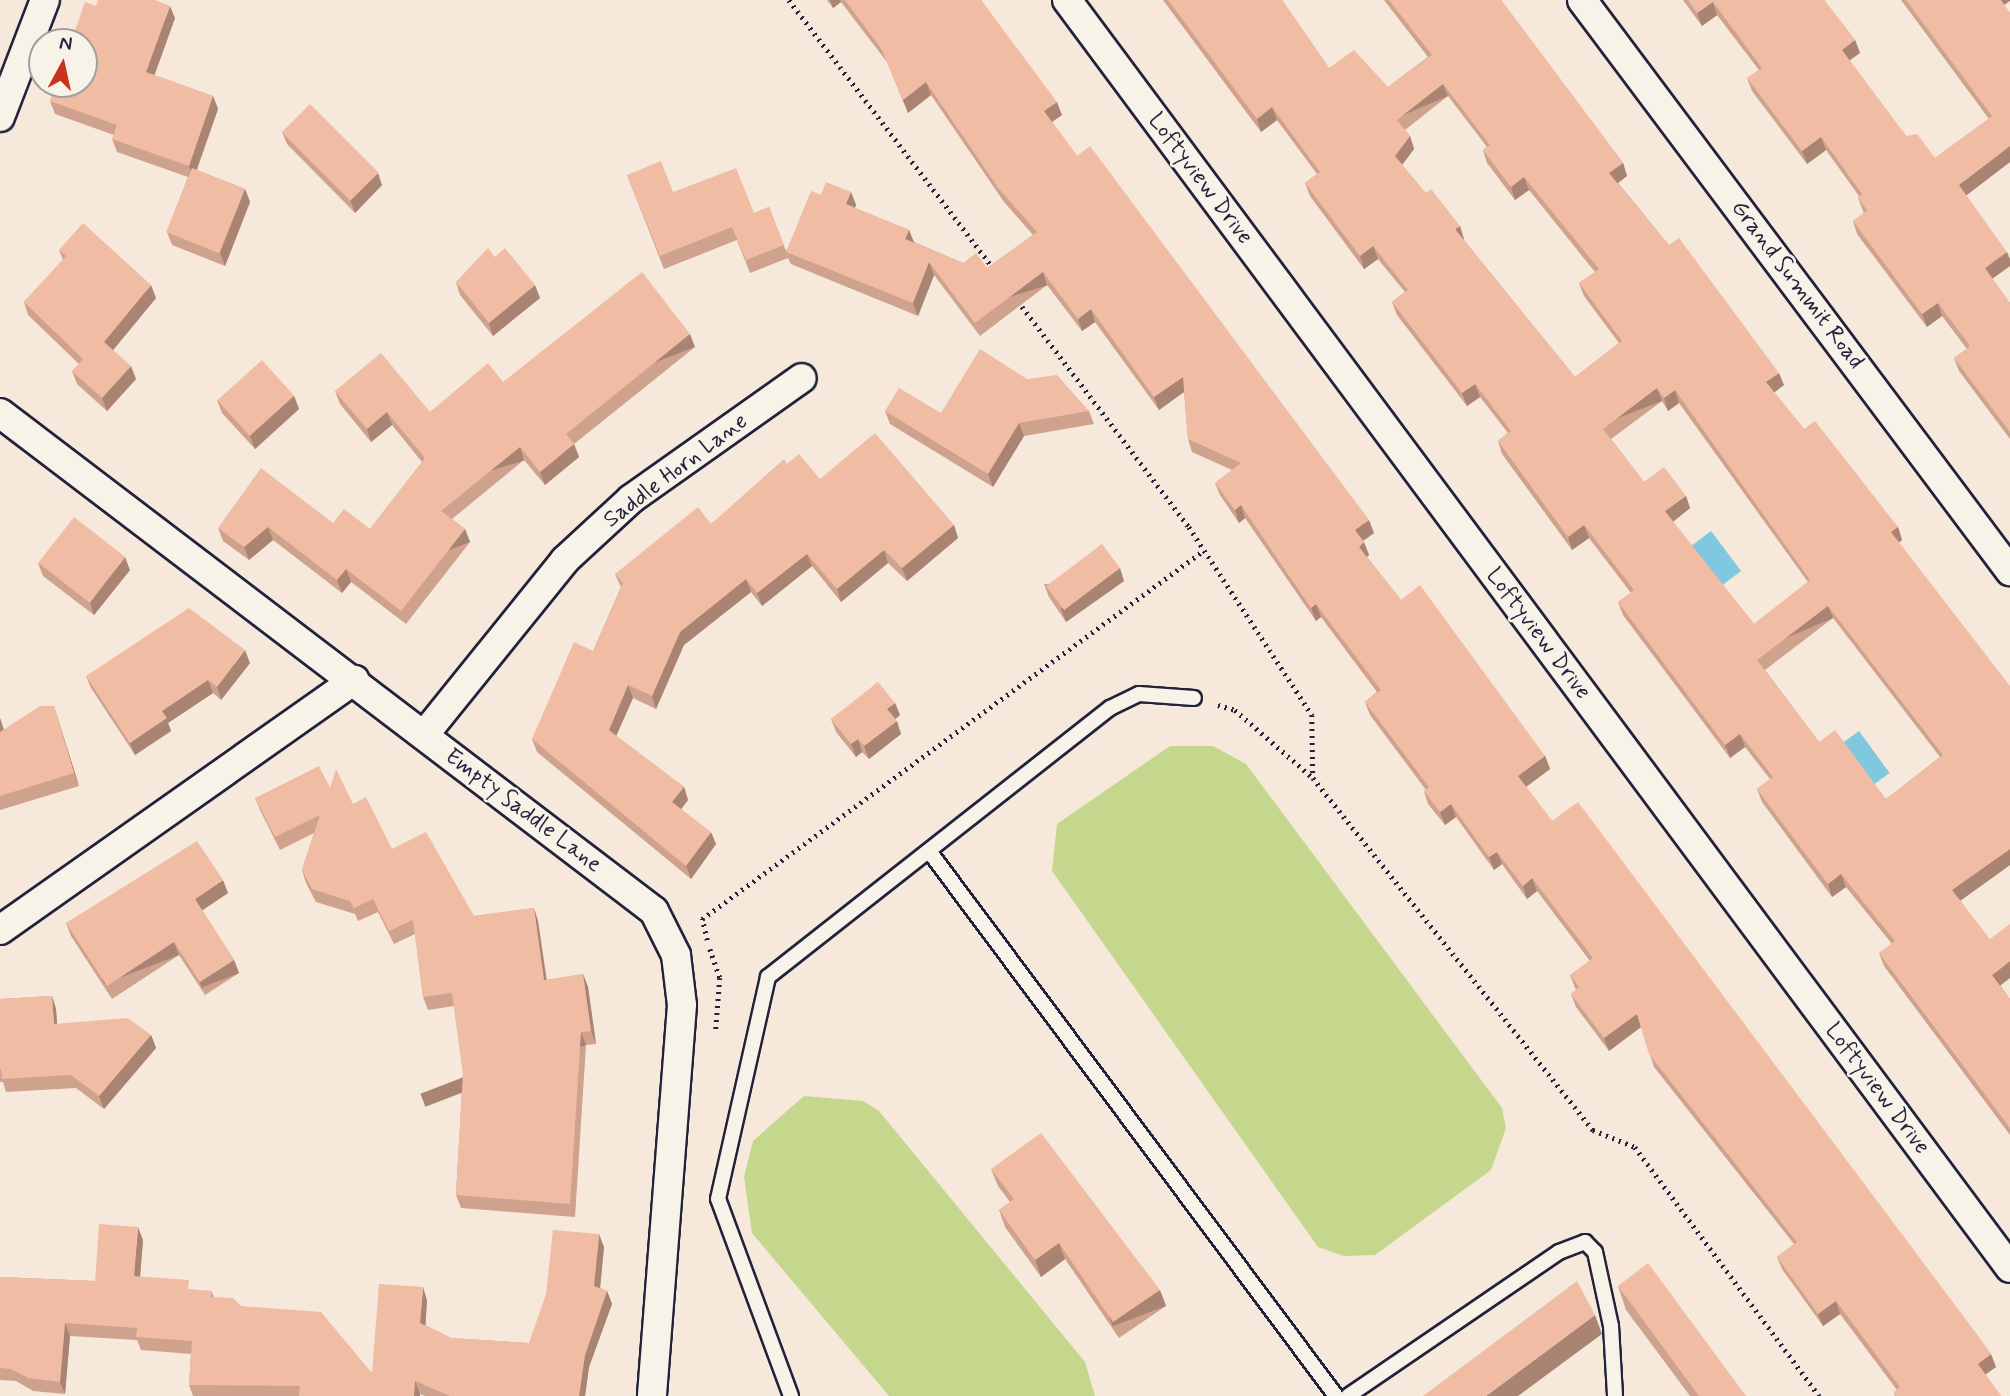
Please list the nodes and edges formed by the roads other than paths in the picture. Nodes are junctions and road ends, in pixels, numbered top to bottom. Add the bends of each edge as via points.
1 (45, 0) edge
2 (1067, 0) edge
3 (1582, 0) edge
4 (0, 117) edge
5 (802, 378) dead end
6 (0, 413) edge
7 (2010, 572) edge
8 (355, 680) junction
9 (1194, 698) road end
10 (424, 735) junction
11 (929, 851) junction
12 (0, 930) edge
13 (2010, 1268) edge
14 (652, 1396) edge
15 (791, 1396) edge
16 (1336, 1396) edge
17 (1348, 1396) edge
18 (1615, 1396) edge

1 - 4 street
2 - 13 street, Loftyview Drive
3 - 7 street, Grand Summit Road
5 - 10 street, Saddle Horn Lane via 631,499 565,560
6 - 8 street, Empty Saddle Lane
8 - 10 street, Empty Saddle Lane
8 - 12 street
9 - 11 lane via 1139,694 1110,708
10 - 14 street, Empty Saddle Lane via 654,911 676,955 682,1005
11 - 15 lane via 768,977 718,1199
11 - 16 lane
17 - 18 lane via 1559,1252 1585,1242 1595,1252 1611,1326

